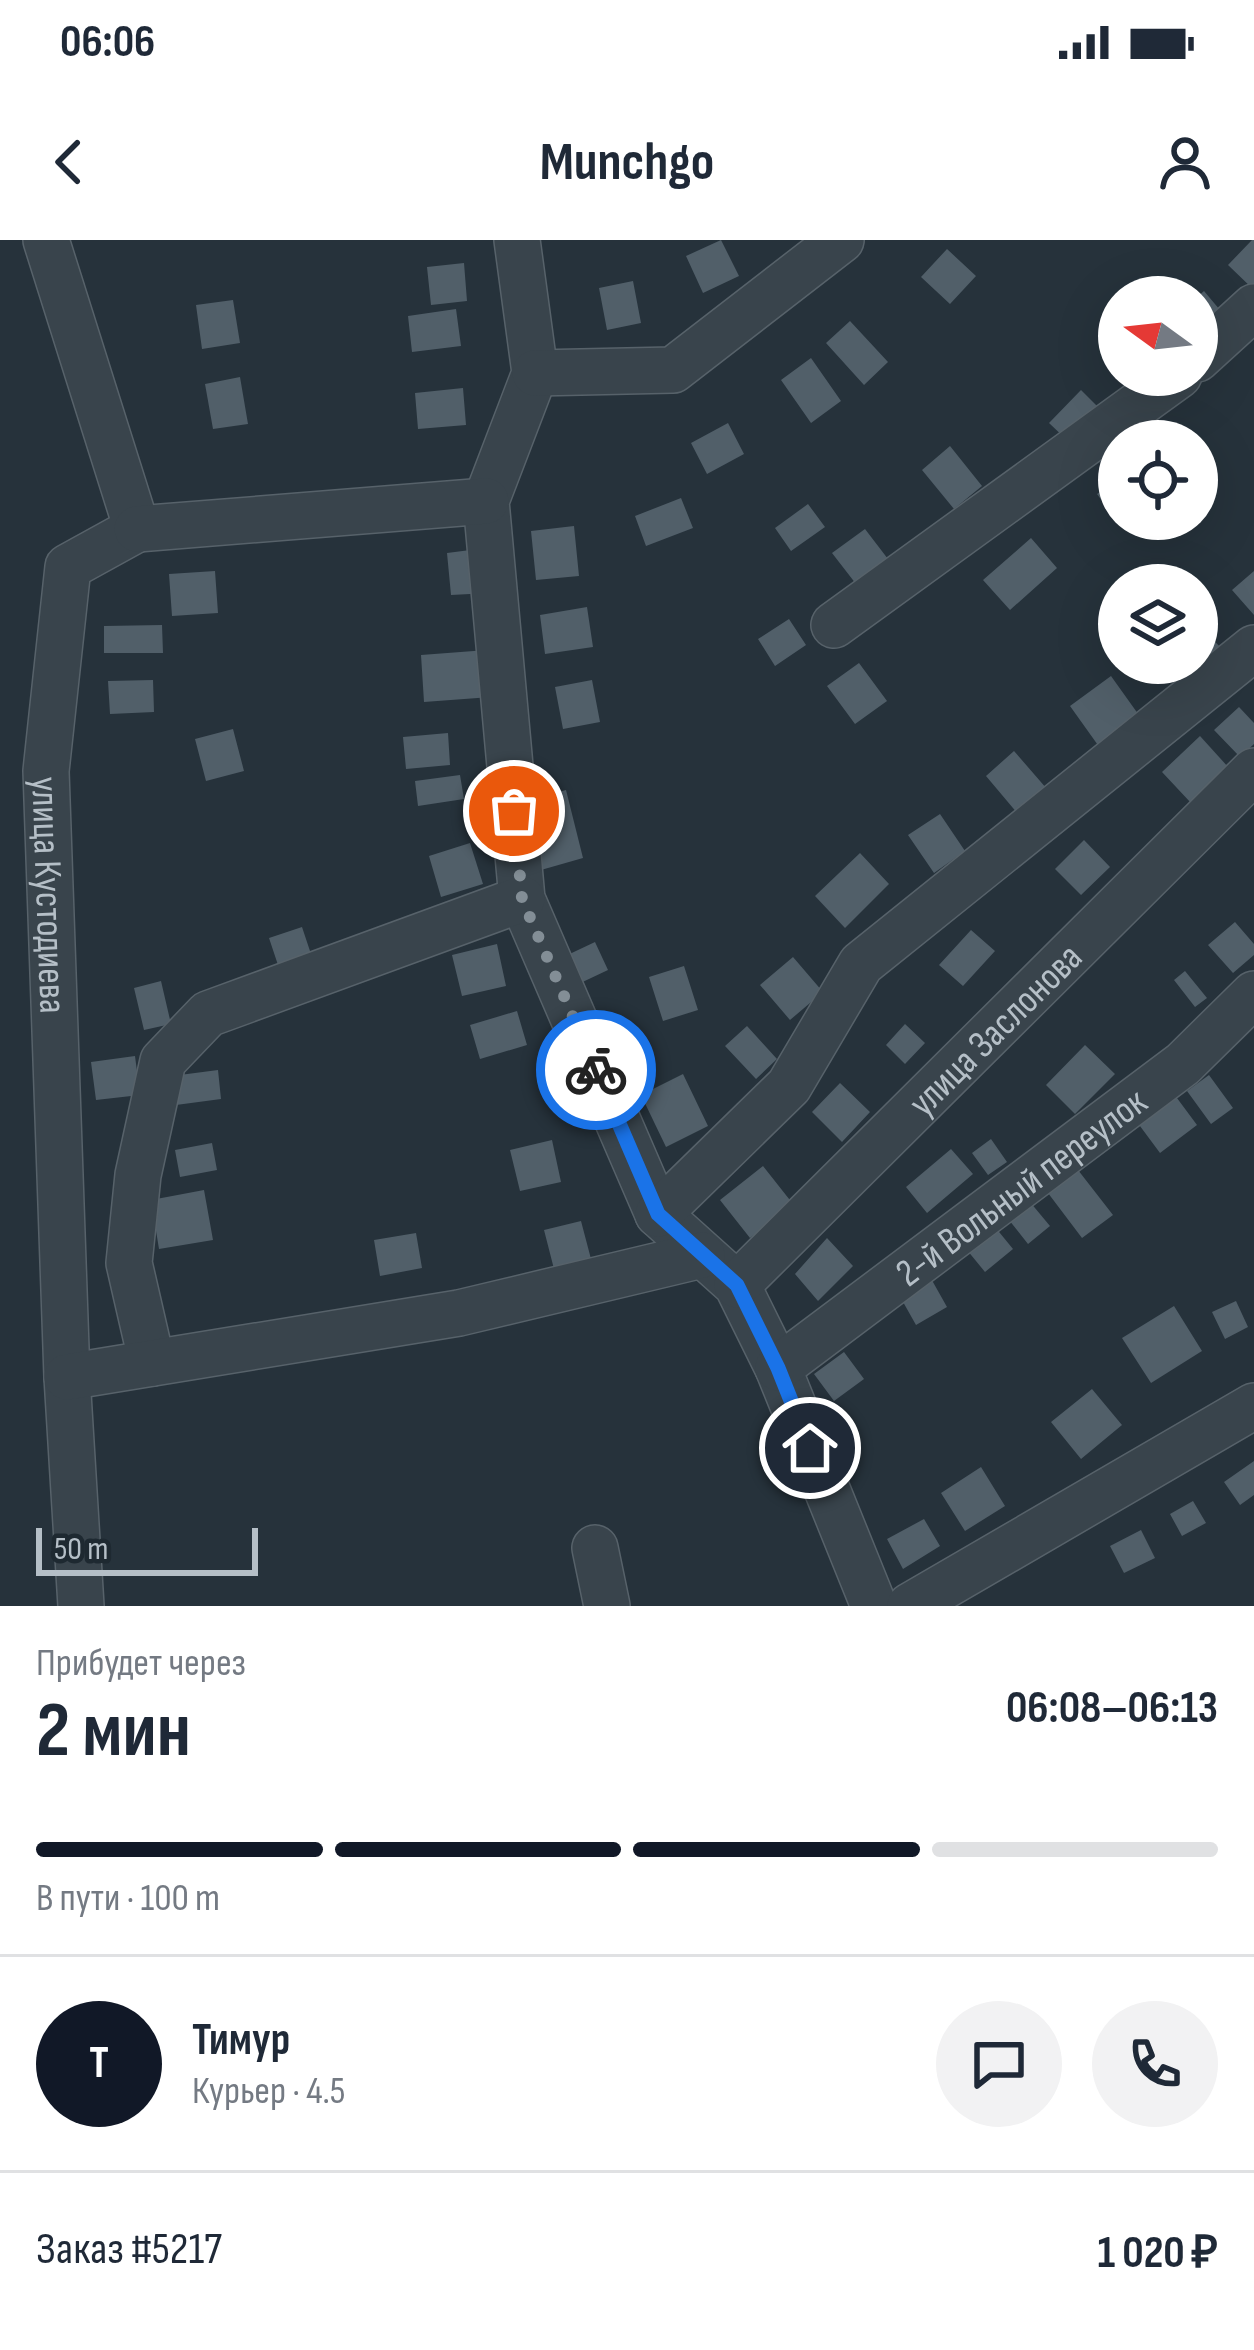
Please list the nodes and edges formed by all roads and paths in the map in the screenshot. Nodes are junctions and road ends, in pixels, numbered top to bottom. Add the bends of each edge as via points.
1 (46, 240) edge
2 (517, 240) edge
3 (841, 240) edge
4 (1254, 307) edge
5 (1218, 340) edge
6 (535, 373) junction
7 (1150, 396) edge
8 (486, 500) junction
9 (137, 529) junction
10 (834, 625) dead end
11 (1254, 648) edge
12 (1254, 771) edge
13 (522, 899) junction
14 (1254, 994) edge
15 (658, 1214) junction
16 (702, 1256) junction
17 (737, 1285) junction
18 (152, 1363) junction
19 (778, 1368) junction
20 (67, 1377) junction
21 (1254, 1406) edge
22 (596, 1548) dead end
23 (81, 1606) edge
24 (607, 1606) edge
25 (874, 1606) edge
26 (910, 1606) edge

1 - 9 street
2 - 6 street
3 - 6 street via 673,370
4 - 5 street
6 - 8 street
7 - 10 street
8 - 9 street
8 - 13 street
9 - 20 street, улица Кустодиева via 68,567 46,771
11 - 15 street via 861,964 789,1086
12 - 17 street, улица Заслонова
13 - 15 street
13 - 18 street via 208,1014 163,1061 129,1263
14 - 19 street, 2-й Вольный переулок via 1183,1064
15 - 16 street
16 - 17 street
16 - 18 street via 459,1313
17 - 19 street
18 - 20 street
19 - 25 street
20 - 23 street, улица Кустодиева
21 - 26 street
22 - 24 street

